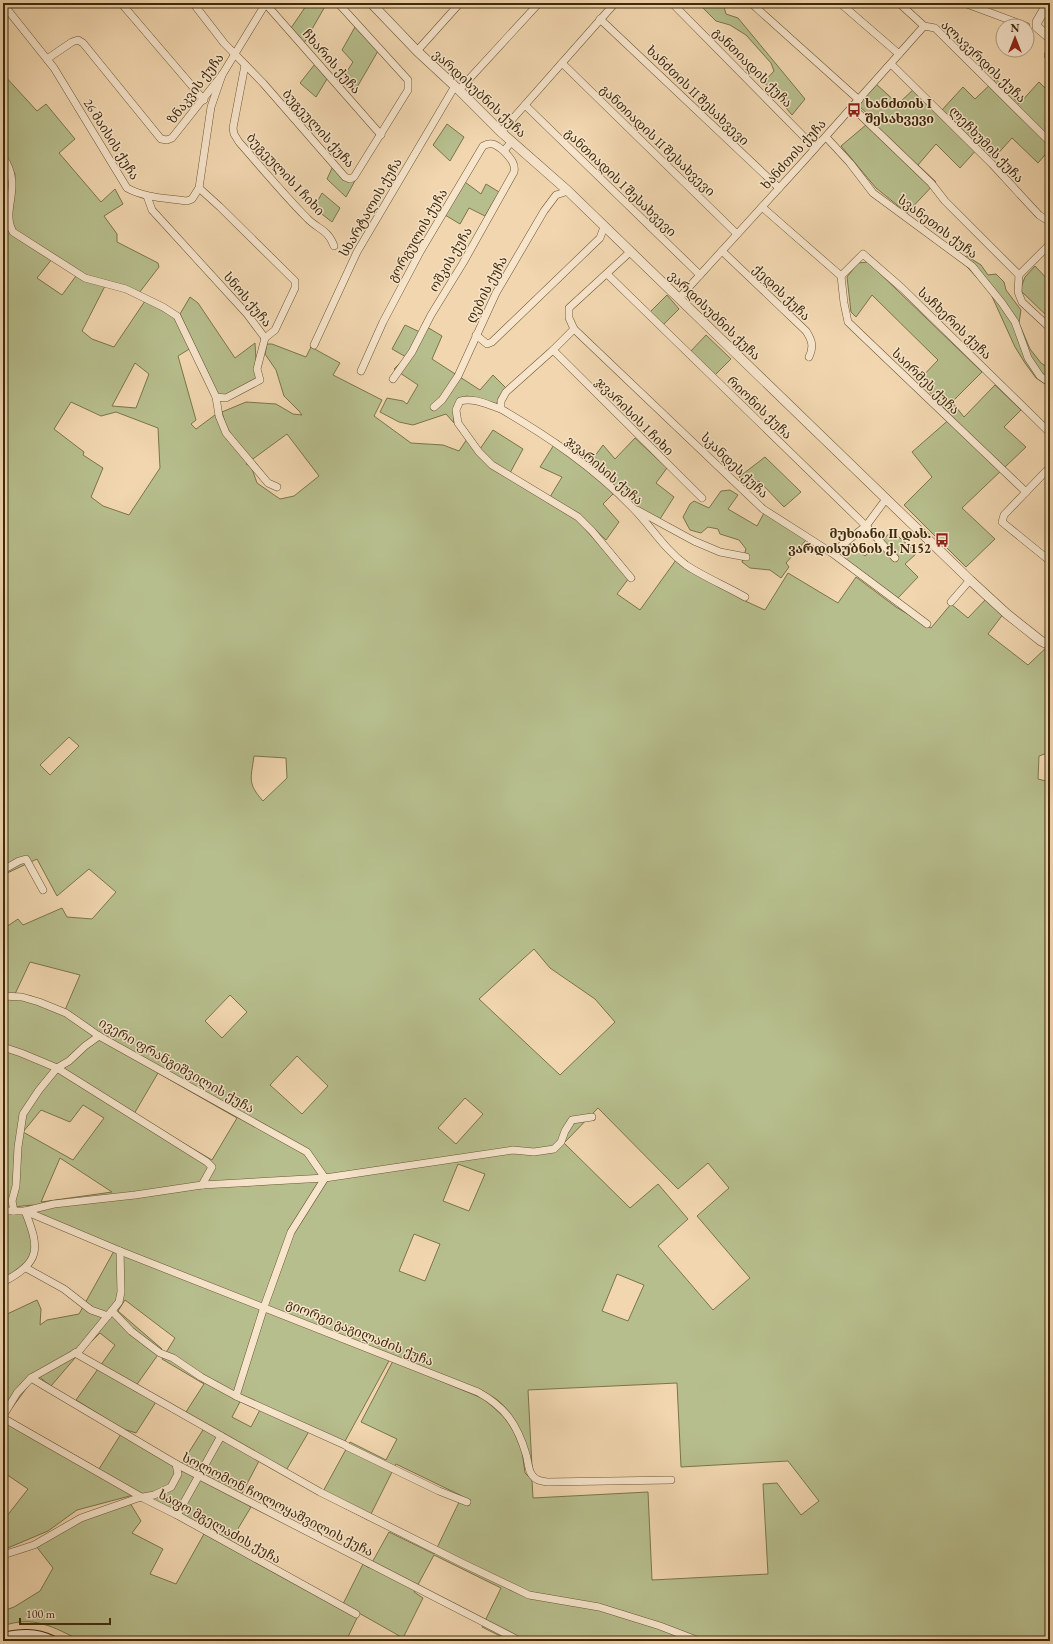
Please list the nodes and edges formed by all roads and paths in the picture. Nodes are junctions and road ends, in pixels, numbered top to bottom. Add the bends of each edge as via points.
1 (121, 3) edge
2 (193, 3) edge
3 (265, 3) edge
4 (338, 3) edge
5 (460, 3) edge
6 (539, 3) edge
7 (615, 3) edge
8 (672, 3) edge
9 (751, 3) edge
10 (840, 3) edge
11 (899, 3) edge
12 (964, 3) edge
13 (1048, 3) edge
14 (3, 4) edge
15 (375, 4) edge
16 (1005, 18) edge
17 (600, 19) junction
18 (924, 26) junction
19 (1037, 27) joint
20 (1050, 38) edge
21 (417, 51) junction
22 (1050, 51) edge
23 (235, 54) junction
24 (899, 54) junction
25 (47, 59) junction
26 (1050, 60) edge
27 (562, 63) junction
28 (891, 64) junction
29 (245, 65) junction
30 (222, 75) junction
31 (457, 88) junction
32 (204, 100) junction
33 (859, 100) junction
34 (525, 105) junction
35 (852, 108) junction
36 (501, 132) junction
37 (381, 135) junction
38 (826, 136) junction
39 (512, 141) junction
40 (1050, 142) edge
41 (816, 148) junction
42 (504, 151) junction
43 (3, 157) edge
44 (199, 188) junction
45 (779, 188) junction
46 (568, 191) junction
47 (147, 196) junction
48 (762, 207) junction
49 (1050, 222) edge
50 (604, 226) junction
51 (737, 234) junction
52 (1050, 245) edge
53 (334, 246) dead end
54 (722, 251) junction
55 (630, 252) junction
56 (607, 274) junction
57 (700, 275) junction
58 (1020, 275) junction
59 (841, 276) junction
60 (678, 298) junction
61 (1050, 328) edge
62 (574, 329) junction
63 (476, 335) junction
64 (265, 338) junction
65 (314, 345) dead end
66 (553, 350) junction
67 (809, 357) dead end
68 (361, 371) dead end
69 (394, 379) dead end
70 (1050, 383) edge
71 (216, 397) junction
72 (434, 407) dead end
73 (501, 409) junction
74 (1050, 433) edge
75 (1050, 467) edge
76 (277, 488) dead end
77 (1026, 492) junction
78 (702, 498) dead end
79 (886, 499) junction
80 (633, 508) junction
81 (866, 526) junction
82 (832, 553) junction
83 (746, 557) dead end
84 (895, 558) dead end
85 (1049, 559) edge
86 (631, 578) dead end
87 (970, 580) junction
88 (745, 597) dead end
89 (951, 602) dead end
90 (927, 624) dead end
91 (1047, 641) edge
92 (3, 870) edge
93 (43, 890) dead end
94 (3, 996) edge
95 (99, 1036) junction
96 (3, 1047) edge
97 (57, 1068) junction
98 (592, 1117) dead end
99 (325, 1178) junction
100 (202, 1185) junction
101 (3, 1211) edge
102 (14, 1211) junction
103 (25, 1211) junction
104 (120, 1251) junction
105 (26, 1268) junction
106 (3, 1282) edge
107 (264, 1307) junction
108 (110, 1314) junction
109 (74, 1353) junction
110 (31, 1378) junction
111 (236, 1396) junction
112 (3, 1417) edge
113 (221, 1436) junction
114 (176, 1464) junction
115 (200, 1476) junction
116 (672, 1480) dead end
117 (143, 1498) junction
118 (467, 1502) dead end
119 (177, 1515) junction
120 (3, 1555) edge
121 (356, 1614) dead end
122 (3, 1638) edge
123 (52, 1641) edge
124 (520, 1641) edge
125 (699, 1641) edge

1 - 32 street
2 - 23 street, ბუგეულის ქუჩა
3 - 23 street, ზნაკვის ქუჩა
3 - 37 street, ჩხარის ქუჩა
4 - 37 street, ბუგეულის ქუჩა via 408,80 408,90
5 - 21 street
6 - 31 street, სხარტალის ქუჩა
7 - 17 street
8 - 41 street, განთიადის ქუჩა
9 - 33 street
10 - 24 street
11 - 18 street, ალავერდის ქუჩა
12 - 16 street
13 - 19 street via 1037,22
14 - 25 street, 26 მაისის ქუჩა
15 - 21 street, ვარდისუბნის ქუჩა
17 - 27 street
17 - 45 street, ხანძთის II შესახვევი
18 - 24 street, ხანძთის ქუჩა
18 - 40 street, ალავერდის ქუჩა via 935,28
19 - 20 street
21 - 31 street, ვარდისუბნის ქუჩა
22 - 26 street
23 - 29 street, ბუგეულის ქუჩა
23 - 30 street, ზნაკვის ქუჩა
24 - 28 street, ხანძთის ქუჩა
25 - 32 street, ზნაკვის ქუჩა via 72,42 78,40 83,43 161,139 172,138
25 - 47 street, 26 მაისის ქუჩა via 127,188
27 - 34 street
27 - 51 street, განთიადის II შესახვევი
28 - 33 street, ხანძთის ქუჩა
28 - 49 street, ლეჩხუმის ქუჩა via 992,164 1039,215
29 - 37 street, ბუგეულის ქუჩა via 345,177 354,178
29 - 53 street, ბუგეულის I ჩიხი via 234,134 308,219 331,238
30 - 32 street, ზნაკვის ქუჩა
30 - 44 street via 212,107
31 - 36 street, ვარდისუბნის ქუჩა
31 - 65 street, სხარტალის ქუჩა via 356,252
33 - 35 street, ხანძთის ქუჩა
34 - 36 street
34 - 57 street, განთიადის I შესახვევი
35 - 38 street, ხანძთის ქუჩა
35 - 58 street via 931,183 945,201
36 - 39 street, ვარდისუბნის ქუჩა
38 - 41 street, ხანძთის ქუჩა
38 - 70 street, სვანეთის ქუჩა via 873,193 972,266 1015,322 1028,358 1040,376
39 - 42 street
39 - 46 street, ვარდისუბნის ქუჩა
41 - 45 street, ხანძთის ქუჩა
42 - 68 street, გორგულის ქუჩა via 494,143 483,146 420,252 383,322
42 - 69 street, ოშკის ქუჩა via 515,167 514,172 412,352
43 - 71 street via 10,166 12,181 6,219 13,232 85,278 126,289 177,316
44 - 47 street, 26 მაისის ქუჩა via 192,199 187,201
44 - 64 street, სნოს ქუჩა via 295,281 295,288 275,330
45 - 48 street, ხანძთის ქუჩა
46 - 50 street, ვარდისუბნის ქუჩა
46 - 63 street, ღების ქუჩა via 556,195 544,210 496,293
47 - 64 street, სნოს ქუჩა via 152,210 247,314
48 - 51 street, ხანძთის ქუჩა
48 - 59 street
50 - 55 street, ვარდისუბნის ქუჩა
50 - 63 street via 600,238 492,342 487,344
51 - 54 street, ხანძთის ქუჩა
52 - 58 street
54 - 57 street, ხანძთის ქუჩა
54 - 67 street, ქედის ქუჩა via 806,331 812,343
55 - 56 street
55 - 60 street, ვარდისუბნის ქუჩა
56 - 62 street via 570,308 569,318
56 - 81 street, რიონის ქუჩა
57 - 60 street, ხანძთის ქუჩა
58 - 61 street via 1018,292 1022,302
59 - 74 street, საჩხერის ქუჩა via 863,254 902,288
59 - 77 street, საირმეს ქუჩა via 848,322
60 - 79 street, ვარდისუბნის ქუჩა
62 - 66 street
62 - 82 street, სკანდეს ქუჩა via 763,509
63 - 72 street, ღების ქუჩა via 458,376 442,400
64 - 71 street via 257,369 260,380 226,398
66 - 73 street via 506,392 501,401
66 - 78 street, ჯვარისის I ჩიხი
71 - 76 street via 219,416 226,433 268,483
73 - 80 street, ჯვარისის ქუჩა via 572,454
73 - 86 street, ჯვარისის ქუჩა via 478,401 460,401 456,410 458,423 492,465 578,517
75 - 77 street
77 - 85 street via 1004,515 1002,522
79 - 81 street
79 - 87 street, ვარდისუბნის ქუჩა
80 - 83 street via 694,541 720,552
80 - 88 street, ჯვარისის ქუჩა via 663,545 686,565
81 - 82 street
81 - 84 street, რიონის ქუჩა
82 - 90 street, სკანდეს ქუჩა
87 - 89 street
87 - 91 street, ვარდისუბნის ქუჩა via 1006,614
92 - 93 street via 26,859
94 - 95 street, ივერი ფრანგიშვილის ქუჩა via 49,1005 66,1013
95 - 97 street
95 - 99 street, ივერი ფრანგიშვილის ქუჩა via 307,1152
96 - 97 street
97 - 100 street via 207,1162 212,1167
97 - 102 street via 23,1114 16,1186 12,1201
98 - 99 street via 572,1120 561,1142 554,1149 534,1152 513,1150
99 - 100 street
99 - 107 street via 291,1232
100 - 103 street via 54,1204
101 - 102 street, გიორგი გაგილაძის ქუჩა
102 - 103 street, გიორგი გაგილაძის ქუჩა
103 - 104 street, გიორგი გაგილაძის ქუჩა
103 - 105 street via 35,1244 32,1258
104 - 107 street, გიორგი გაგილაძის ქუჩა
104 - 108 street via 121,1292 119,1302
105 - 106 street
105 - 108 street via 64,1289 92,1310
107 - 111 street
107 - 116 street, გიორგი გაგილაძის ქუჩა via 490,1398 509,1416 527,1455 531,1474 538,1481
108 - 109 street via 79,1351
108 - 111 street via 160,1353 173,1358
109 - 110 street
109 - 113 street
110 - 112 street via 17,1393
110 - 114 street, სოლომონ ჩოლოყაშვილის ქუჩა
111 - 118 street
112 - 117 street
113 - 115 street
113 - 125 street via 320,1492 529,1595 599,1607
114 - 115 street, სოლომონ ჩოლოყაშვილის ქუჩა
114 - 117 street via 178,1474 171,1487
115 - 119 street
115 - 124 street, სოლომონ ჩოლოყაშვილის ქუჩა
117 - 119 street, საფო მგელაძის ქუჩა
117 - 120 street, საფო მგელაძის ქუჩა via 81,1518 34,1545
119 - 121 street, საფო მგელაძის ქუჩა
122 - 123 main road via 30,1634

